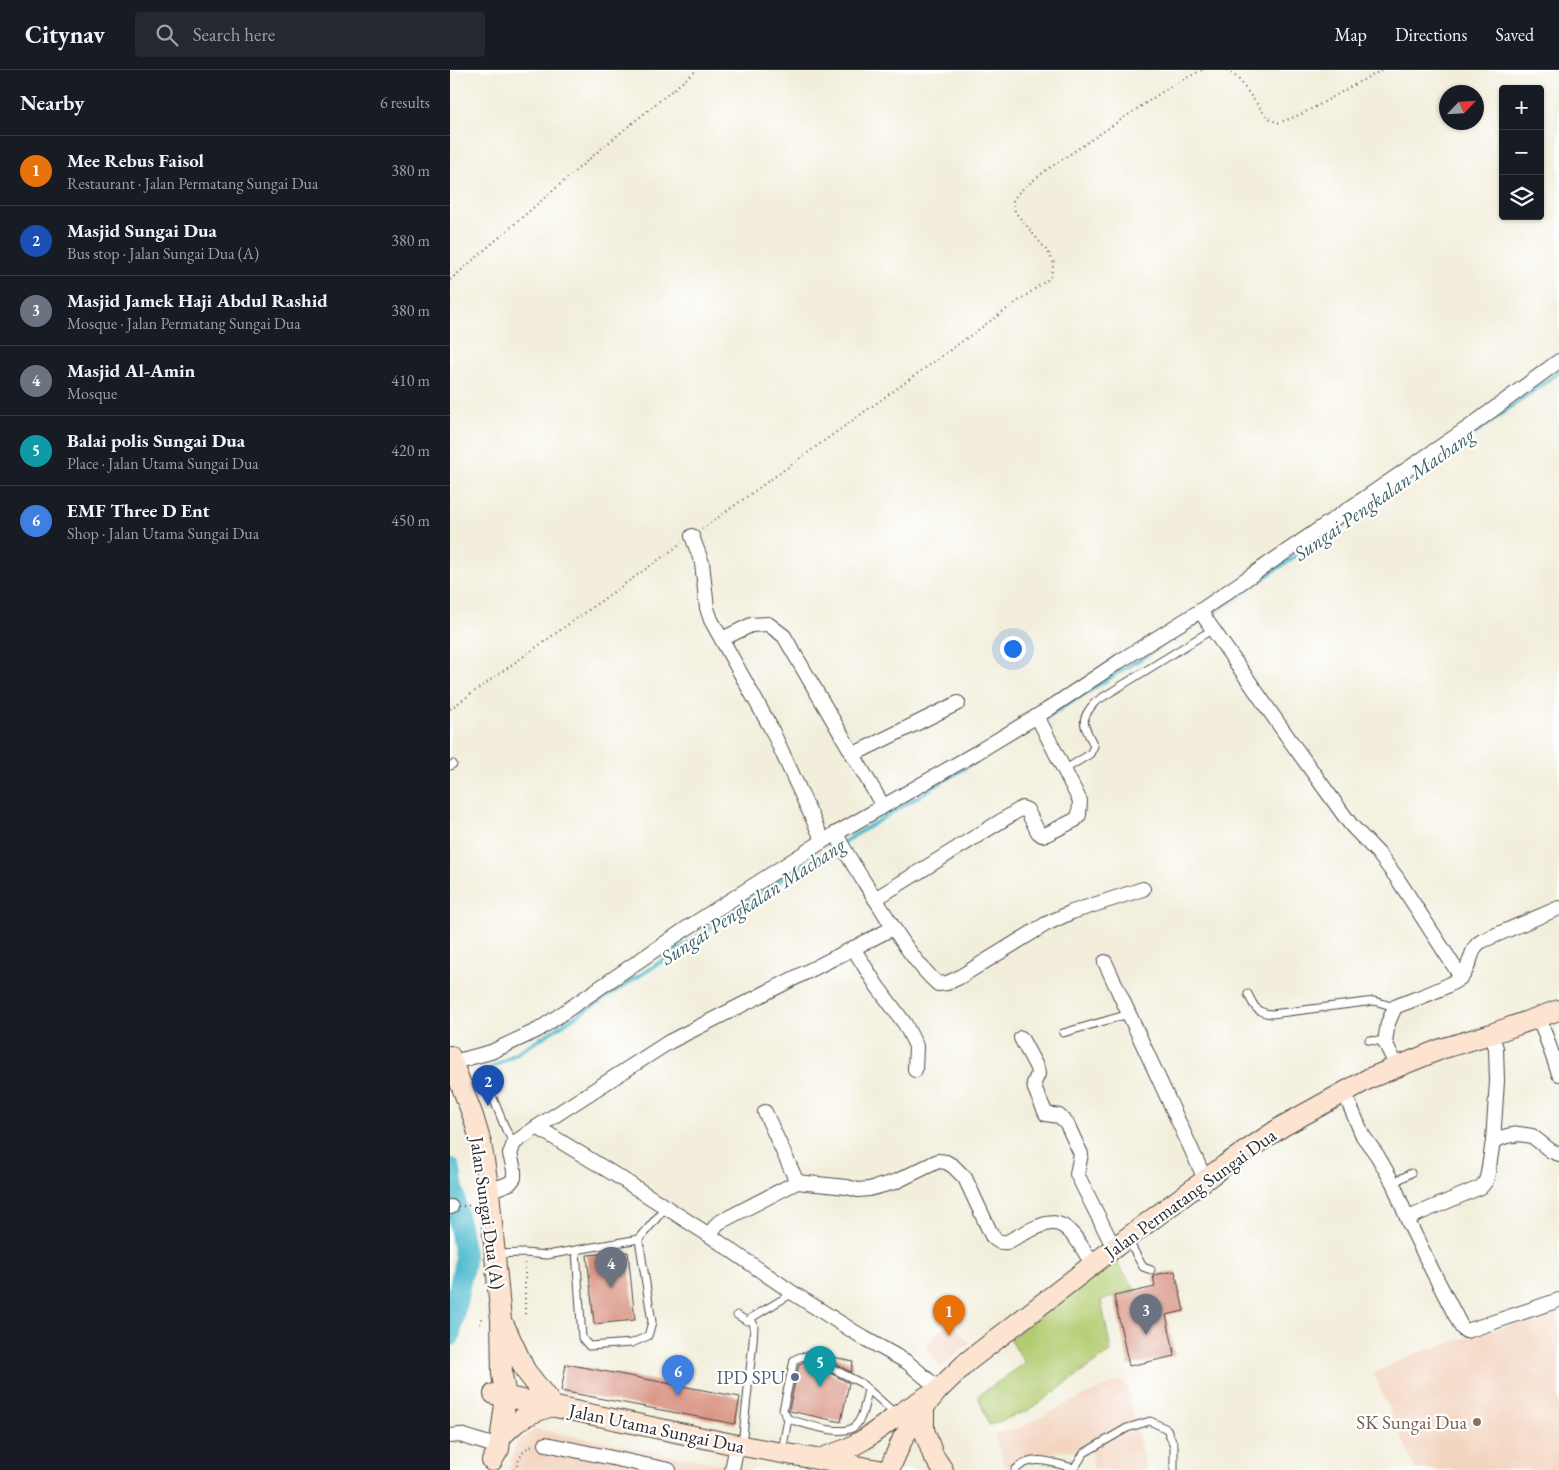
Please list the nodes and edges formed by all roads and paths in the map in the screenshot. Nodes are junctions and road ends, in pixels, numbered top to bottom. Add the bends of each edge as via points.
1 (697, 70) edge
2 (1202, 70) edge
3 (1227, 70) edge
4 (1384, 70) edge
5 (450, 280) edge
6 (1559, 361) edge
7 (692, 536) junction
8 (1200, 611) junction
9 (1213, 629) junction
10 (722, 639) junction
11 (958, 703) dead end
12 (450, 710) edge
13 (1037, 716) junction
14 (852, 755) junction
15 (1064, 770) junction
16 (883, 806) junction
17 (837, 835) junction
18 (823, 841) junction
19 (1143, 889) dead end
20 (875, 899) junction
21 (1559, 908) edge
22 (893, 928) junction
23 (853, 948) junction
24 (1105, 962) dead end
25 (1461, 977) junction
26 (1248, 994) dead end
27 (1395, 1007) junction
28 (1559, 1010) edge
29 (1129, 1014) junction
30 (1539, 1017) junction
31 (1063, 1033) dead end
32 (1491, 1034) junction
33 (1021, 1038) dead end
34 (1370, 1040) dead end
35 (1385, 1042) junction
36 (451, 1060) edge
37 (1397, 1067) junction
38 (915, 1070) dead end
39 (1559, 1074) edge
40 (1344, 1092) junction
41 (493, 1098) dead end
42 (765, 1112) dead end
43 (537, 1127) junction
44 (1493, 1141) junction
45 (514, 1143) junction
46 (1559, 1154) edge
47 (1411, 1173) dead end
48 (1205, 1179) junction
49 (797, 1182) junction
50 (1393, 1183) junction
51 (489, 1191) junction
52 (666, 1207) junction
53 (1408, 1218) junction
54 (709, 1235) junction
55 (639, 1239) junction
56 (1120, 1243) junction
57 (576, 1250) junction
58 (524, 1253) junction
59 (495, 1254) junction
60 (1092, 1264) junction
61 (1151, 1270) dead end
62 (793, 1293) junction
63 (1559, 1300) edge
64 (737, 1314) dead end
65 (526, 1316) dead end
66 (492, 1318) junction
67 (751, 1320) junction
68 (480, 1324) dead end
69 (501, 1388) junction
70 (939, 1389) junction
71 (868, 1390) junction
72 (553, 1406) junction
73 (924, 1407) junction
74 (898, 1415) junction
75 (788, 1419) junction
76 (450, 1436) edge
77 (546, 1444) joint
78 (739, 1445) junction
79 (493, 1453) edge
80 (782, 1453) junction
81 (819, 1459) junction
82 (614, 1464) edge
83 (1073, 1469) edge
84 (514, 1470) edge
85 (669, 1470) edge
86 (732, 1470) edge
87 (879, 1470) edge
88 (889, 1470) edge
89 (942, 1470) edge
90 (1016, 1470) edge
91 (1174, 1470) edge

1 - 5 path
2 - 7 path via 1171,86 1045,171 1013,200 1015,212 1054,263 1050,278
3 - 4 path via 1237,76 1266,116 1278,123 1294,118
6 - 8 street via 1472,425
7 - 10 street via 702,562 707,608
7 - 12 path
8 - 9 street
8 - 13 street
9 - 15 lane via 1095,702 1085,714 1084,724 1094,746 1090,754
9 - 25 street via 1352,825 1397,878
10 - 14 street via 751,625 768,624 784,636
10 - 18 street via 771,728
11 - 14 street
13 - 15 street
13 - 16 street
14 - 16 street
15 - 20 street via 1080,801 1079,815 1075,820 1042,835 1027,810 1022,808
16 - 17 street
17 - 18 street
17 - 20 street
18 - 36 street via 684,930 538,1030 491,1052
19 - 22 street via 1046,924 947,983 938,984 928,975
20 - 22 street
21 - 25 street via 1482,941 1475,946
22 - 23 street
23 - 38 street via 905,1024 916,1046
23 - 43 street via 669,1042
24 - 29 street
25 - 27 street
26 - 27 lane via 1254,1007 1263,1014 1374,1001
27 - 35 street
28 - 30 main road, Jalan Permatang Sungai Dua
29 - 31 lane
29 - 48 street
30 - 32 main road, Jalan Permatang Sungai Dua
30 - 39 street
32 - 37 main road, Jalan Permatang Sungai Dua
32 - 44 street via 1496,1048 1497,1081
33 - 56 street via 1037,1068 1034,1083 1044,1116 1058,1116 1066,1122 1081,1154 1077,1174
34 - 35 lane
35 - 37 street
36 - 51 main road, Jalan Sungai Dua (A) via 481,1143
37 - 40 main road, Jalan Permatang Sungai Dua
40 - 48 main road, Jalan Permatang Sungai Dua via 1283,1126
40 - 50 street via 1363,1136
41 - 45 lane
42 - 49 street
43 - 45 street
43 - 52 street
44 - 46 street via 1519,1134 1532,1136
44 - 53 street via 1486,1181 1481,1187
45 - 51 street via 510,1154 514,1178 510,1183
47 - 50 lane
48 - 56 main road, Jalan Permatang Sungai Dua
49 - 54 street via 718,1223
49 - 60 street via 869,1190 895,1182 938,1161 946,1162 965,1178 997,1241 1007,1242 1053,1222 1068,1230
50 - 53 street
51 - 59 main road, Jalan Sungai Dua (A)
52 - 54 street
52 - 55 lane
53 - 63 street via 1462,1328 1466,1330 1488,1324
54 - 62 street
55 - 57 lane
55 - 57 lane via 652,1322 648,1336 632,1343 589,1346 582,1338
56 - 60 main road, Jalan Permatang Sungai Dua
56 - 61 lane via 1143,1267
57 - 58 lane via 547,1255
58 - 59 lane
58 - 65 path
59 - 66 main road, Jalan Sungai Dua (A)
60 - 70 main road, Jalan Permatang Sungai Dua via 967,1362
62 - 67 lane
62 - 70 street via 907,1362
64 - 67 lane
66 - 68 path
66 - 69 main road, Jalan Sungai Dua (A)
66 - 72 main road
67 - 78 lane via 753,1342
69 - 72 main road, Jalan Utama Sungai Dua
69 - 79 main road, Jalan Sungai Dua (A)
70 - 73 main road, Jalan Permatang Sungai Dua
70 - 74 main road
71 - 74 lane
71 - 75 lane via 860,1419 854,1428 844,1432
71 - 75 lane via 861,1383 808,1356 800,1357 794,1360 783,1410
72 - 78 main road, Jalan Utama Sungai Dua
72 - 79 main road via 522,1417
73 - 88 main road, Jalan Permatang Sungai Dua via 903,1438
73 - 89 main road via 924,1430
74 - 81 main road via 865,1439
75 - 80 lane
76 - 79 street via 460,1435
77 - 82 street
77 - 84 path via 528,1447 521,1453
78 - 80 main road, Jalan Utama Sungai Dua
78 - 86 street
80 - 81 main road, Jalan Utama Sungai Dua
81 - 87 main road, Jalan Utama Sungai Dua
82 - 85 street
83 - 90 lane via 1038,1459
83 - 91 lane via 1084,1453 1128,1428 1150,1421 1167,1429 1174,1446

